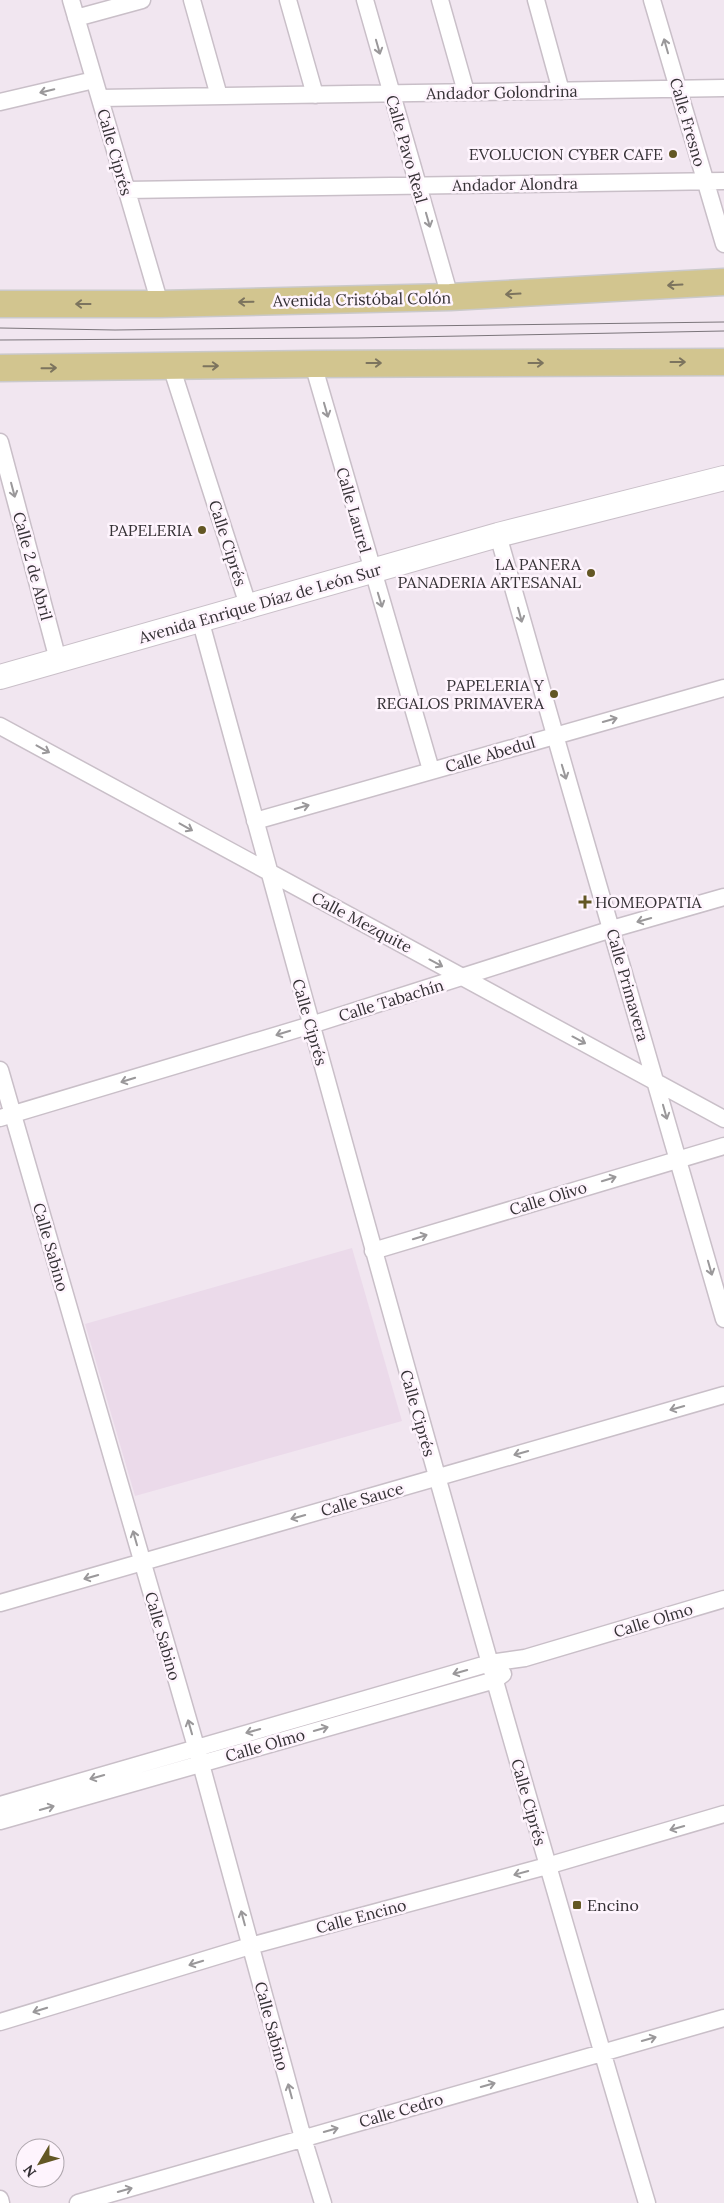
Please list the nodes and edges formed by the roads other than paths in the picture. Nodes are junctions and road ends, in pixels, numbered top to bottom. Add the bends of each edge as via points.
1 (71, 0) edge
2 (142, 0) edge
3 (192, 0) edge
4 (288, 0) edge
5 (365, 0) edge
6 (440, 0) edge
7 (536, 0) edge
8 (652, 0) edge
9 (76, 18) junction
10 (94, 80) junction
11 (724, 88) edge
12 (678, 89) junction
13 (561, 91) junction
14 (466, 92) junction
15 (392, 94) junction
16 (315, 95) junction
17 (219, 96) junction
18 (100, 98) junction
19 (0, 102) edge
20 (705, 181) junction
21 (724, 181) edge
22 (418, 186) junction
23 (126, 190) junction
24 (724, 244) edge
25 (724, 282) edge
26 (450, 298) junction
27 (0, 304) edge
28 (160, 304) junction
29 (313, 364) junction
30 (723, 364) edge
31 (171, 366) junction
32 (0, 368) edge
33 (0, 442) edge
34 (724, 462) edge
35 (724, 478) edge
36 (692, 486) junction
37 (498, 535) junction
38 (372, 571) junction
39 (248, 605) junction
40 (200, 619) junction
41 (58, 660) junction
42 (0, 677) edge
43 (724, 688) edge
44 (0, 726) edge
45 (554, 736) junction
46 (431, 770) junction
47 (255, 821) junction
48 (268, 871) junction
49 (724, 897) edge
50 (612, 929) junction
51 (464, 978) junction
52 (311, 1025) junction
53 (0, 1070) edge
54 (656, 1082) junction
55 (6, 1116) edge
56 (724, 1119) edge
57 (724, 1146) edge
58 (678, 1158) junction
59 (373, 1251) junction
60 (724, 1319) edge
61 (724, 1395) edge
62 (436, 1478) junction
63 (142, 1562) junction
64 (724, 1599) edge
65 (0, 1603) edge
66 (525, 1658) junction
67 (490, 1663) junction
68 (495, 1680) junction
69 (196, 1748) junction
70 (201, 1764) junction
71 (0, 1805) edge
72 (724, 1814) edge
73 (0, 1821) edge
74 (547, 1866) junction
75 (250, 1946) junction
76 (724, 2018) edge
77 (0, 2022) edge
78 (602, 2052) junction
79 (303, 2138) junction
80 (78, 2203) edge
81 (323, 2203) edge
82 (647, 2203) edge

1 - 9 street, Calle Ciprés
2 - 9 street
3 - 17 street
4 - 16 street
5 -> 15 street, Calle Pavo Real
6 - 14 street
7 - 13 street
12 -> 8 street, Calle Fresno
9 - 10 street, Calle Ciprés
10 - 18 street, Calle Ciprés
10 -> 19 street
11 - 12 street, Andador Golondrina
12 - 13 street, Andador Golondrina
12 - 20 street, Calle Fresno
13 - 14 street, Andador Golondrina
14 - 15 street, Andador Golondrina
15 - 16 street, Andador Golondrina
15 - 22 street, Calle Pavo Real
16 - 17 street, Andador Golondrina
17 - 18 street, Andador Golondrina
18 - 23 street, Calle Ciprés
20 - 21 street, Andador Alondra
20 - 22 street, Andador Alondra
20 - 24 street, Calle Fresno
22 - 23 street, Andador Alondra
22 -> 26 street, Calle Pavo Real
23 - 28 street, Calle Ciprés
25 -> 26 main road, Avenida Cristóbal Colón
26 -> 28 main road, Avenida Cristóbal Colón
28 -> 27 main road, Avenida Cristóbal Colón
29 -> 30 main road
31 -> 29 main road
29 -> 38 street, Calle Laurel
32 -> 31 main road
31 - 39 street, Calle Ciprés
33 -> 41 street, Calle 2 de Abril
34 - 36 main road
35 - 36 main road, Avenida Enrique Díaz de León Sur
36 - 37 main road, Avenida Enrique Díaz de León Sur
37 - 38 main road, Avenida Enrique Díaz de León Sur
37 -> 45 street, Calle Primavera
38 - 39 main road, Avenida Enrique Díaz de León Sur
38 -> 46 street, Calle Laurel
39 - 40 main road, Avenida Enrique Díaz de León Sur
40 - 41 main road, Avenida Enrique Díaz de León Sur
40 - 47 street, Calle Ciprés
41 - 42 main road, Avenida Enrique Díaz de León Sur
45 -> 43 street, Calle Abedul
44 -> 48 street, Calle Mezquite
45 - 46 street, Calle Abedul
45 -> 50 street, Calle Primavera
47 -> 46 street, Calle Abedul
47 - 48 street, Calle Ciprés
48 -> 51 street, Calle Mezquite
48 - 52 street, Calle Ciprés
49 -> 50 street, Calle Tabachín
50 - 51 street, Calle Tabachín
50 - 54 street, Calle Primavera
51 - 52 street, Calle Tabachín
51 -> 54 street, Calle Mezquite
52 -> 55 street, Calle Tabachín
52 - 59 street, Calle Ciprés
53 - 55 street, Calle Sabino
54 - 56 street, Calle Mezquite
54 -> 58 street, Calle Primavera
63 -> 55 street, Calle Sabino
57 - 58 street, Calle Olivo
59 -> 58 street, Calle Olivo
58 -> 60 street, Calle Primavera
59 - 62 street, Calle Ciprés
61 -> 62 street, Calle Sauce
62 -> 63 street, Calle Sauce
62 - 67 street, Calle Ciprés
63 -> 65 street, Calle Sauce
69 -> 63 street, Calle Sabino
64 - 66 street, Calle Olmo
66 - 67 street, Calle Olmo
66 - 68 street, Calle Olmo
67 - 68 street, Calle Ciprés
67 -> 69 street, Calle Olmo
70 -> 68 street, Calle Olmo
68 - 74 street, Calle Ciprés
69 - 70 street, Calle Sabino
69 -> 71 street, Calle Olmo
73 -> 70 street, Calle Olmo
75 -> 70 street, Calle Sabino
72 -> 74 street, Calle Encino
74 -> 75 street, Calle Encino
74 - 78 street, Calle Ciprés
75 -> 77 street, Calle Encino
79 -> 75 street, Calle Sabino
78 -> 76 street, Calle Cedro
79 -> 78 street, Calle Cedro
78 - 82 street, Calle Ciprés
80 -> 79 street, Calle Cedro
79 - 81 street, Calle Sabino

